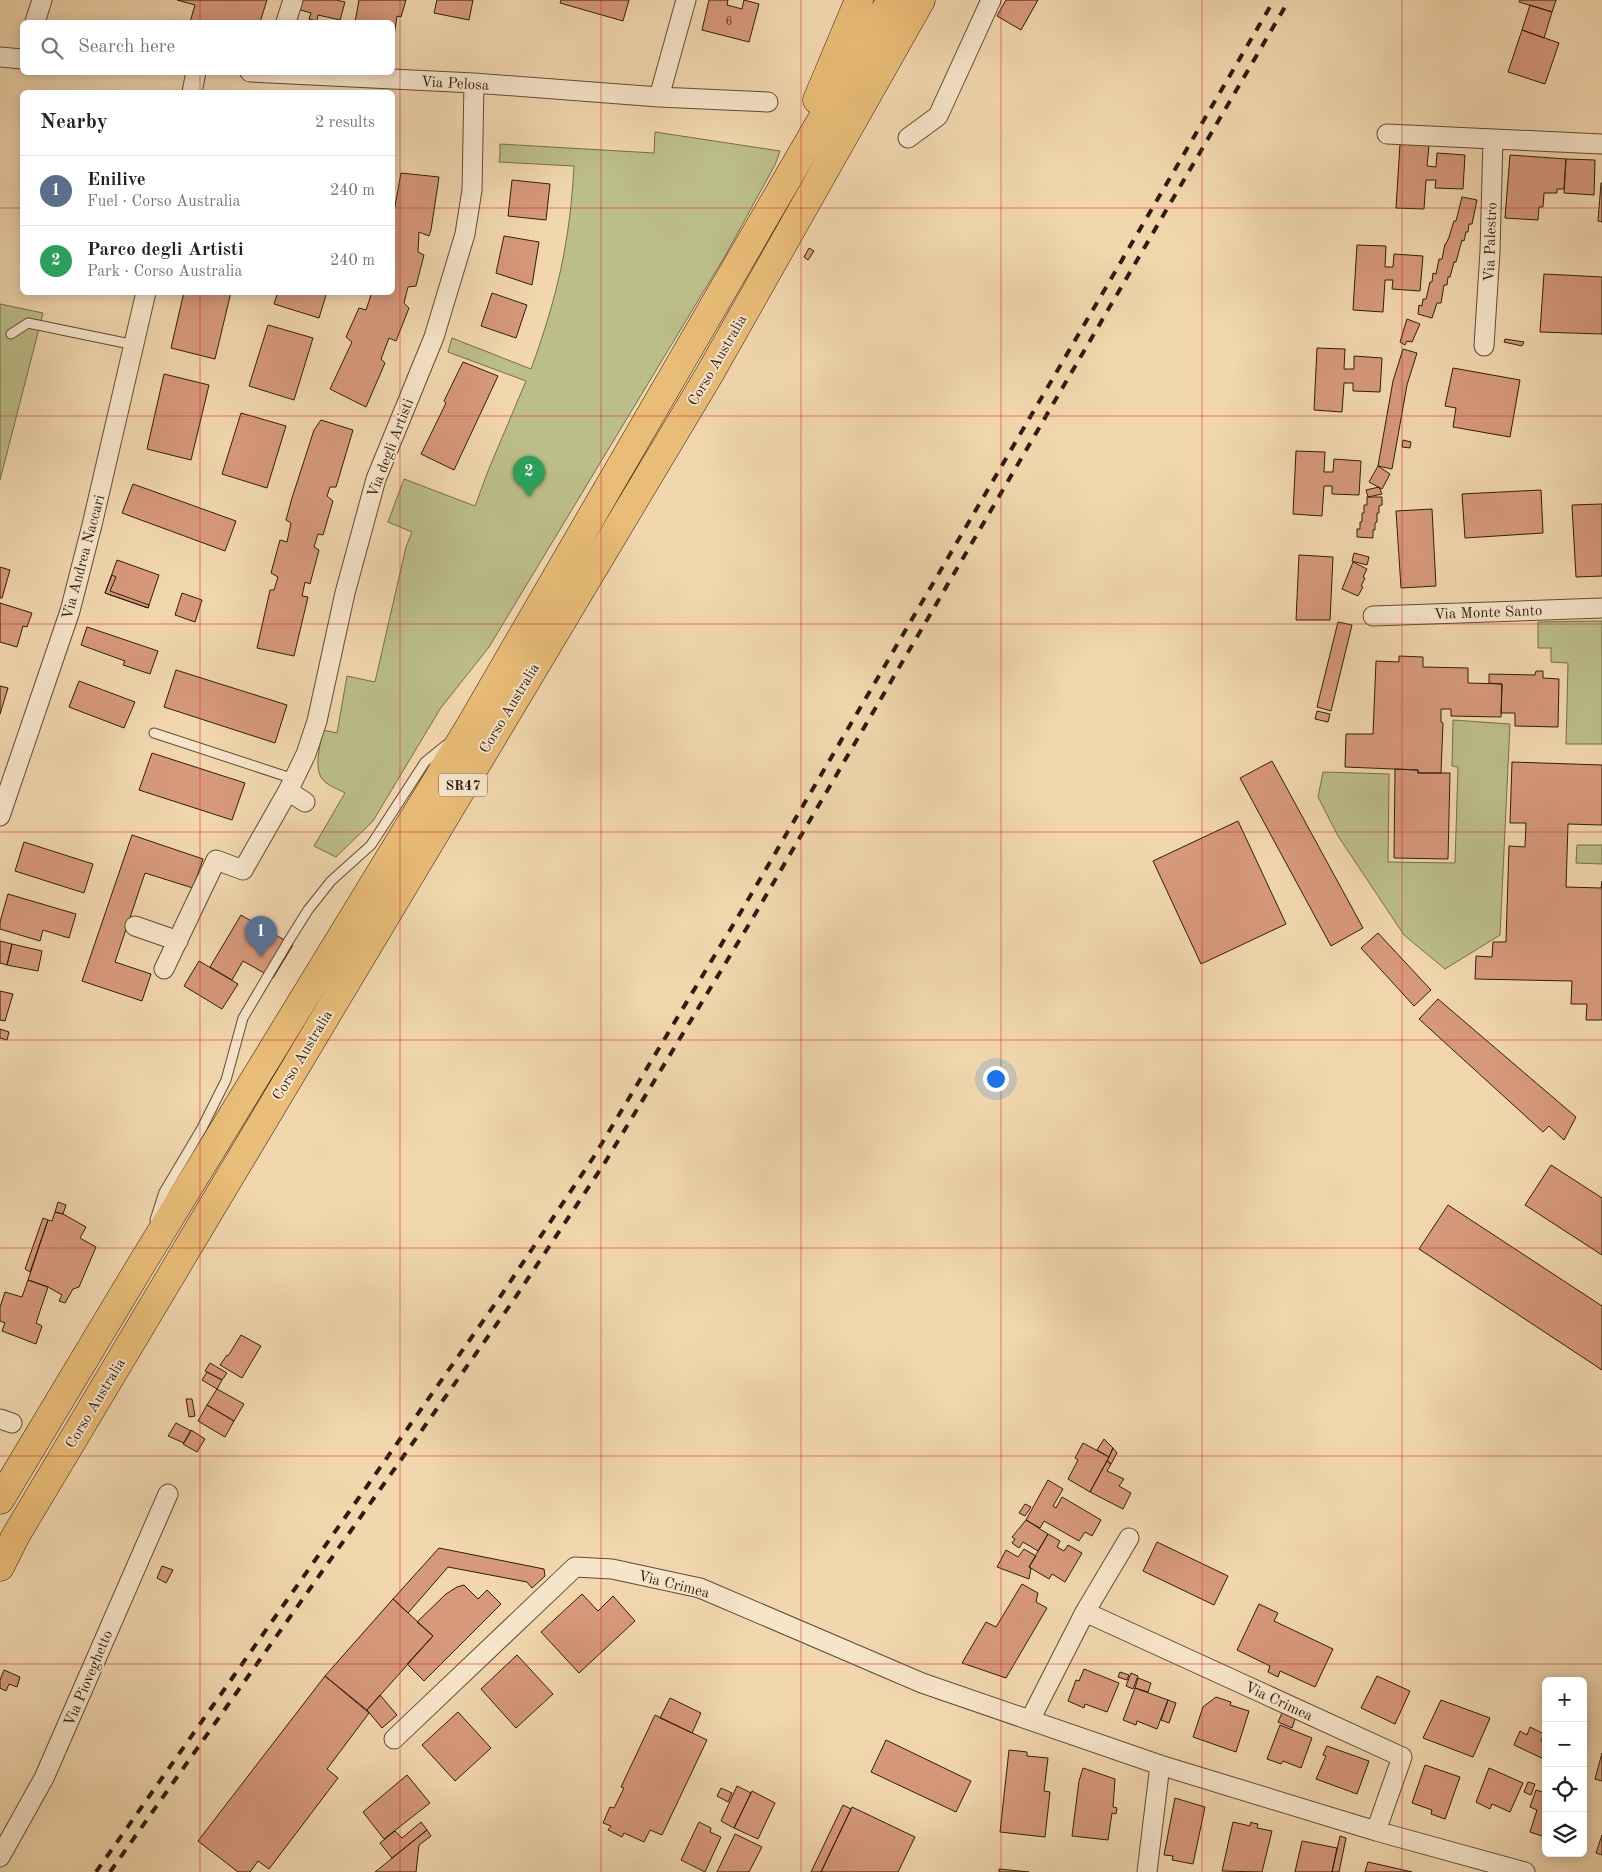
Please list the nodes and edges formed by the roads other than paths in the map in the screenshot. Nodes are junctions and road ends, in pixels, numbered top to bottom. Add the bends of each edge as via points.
1 (42, 0) edge
2 (293, 0) edge
3 (686, 0) edge
4 (859, 0) edge
5 (891, 0) edge
6 (921, 0) edge
7 (991, 0) edge
8 (36, 20) edge
9 (287, 20) edge
10 (0, 57) edge
11 (20, 58) edge
12 (195, 75) edge
13 (311, 75) edge
14 (474, 83) junction
15 (192, 90) edge
16 (659, 97) junction
17 (768, 102) dead end
18 (1387, 134) dead end
19 (908, 138) dead end
20 (1493, 139) junction
21 (1602, 144) edge
22 (771, 206) junction
23 (145, 295) edge
24 (11, 334) dead end
25 (135, 345) junction
26 (1484, 346) dead end
27 (1602, 608) edge
28 (1373, 616) dead end
29 (470, 726) junction
30 (154, 733) dead end
31 (291, 785) junction
32 (305, 802) dead end
33 (0, 816) edge
34 (135, 926) dead end
35 (178, 940) junction
36 (164, 969) dead end
37 (141, 1265) junction
38 (168, 1494) dead end
39 (0, 1500) edge
40 (1129, 1538) dead end
41 (0, 1566) edge
42 (1085, 1612) junction
43 (1030, 1720) junction
44 (394, 1739) dead end
45 (1160, 1765) junction
46 (1376, 1831) junction
47 (0, 1857) edge
48 (1147, 1872) edge
49 (1525, 1872) edge

1 - 8 street
2 - 9 street
3 - 16 street
4 - 22 highway
5 - 22 highway, Corso Australia / SR47
6 - 41 highway, Corso Australia / SR47 via 709,375
7 - 19 street via 938,116
10 - 11 street
12 - 15 street
13 - 14 street, Via Pelosa
14 - 16 street, Via Pelosa
14 - 31 street, Via degli Artisti via 472,190 465,234 434,336 376,479 344,593 317,721
16 - 17 street, Via Pelosa
18 - 20 street
20 - 21 street
20 - 26 street, Via Palestro
22 - 29 highway, Corso Australia / SR47
23 - 25 street, Via Andrea Naccari
24 - 25 lane via 28,322
25 - 33 street, Via Andrea Naccari via 70,611
27 - 28 street, Via Monte Santo
29 - 37 highway, Corso Australia / SR47
29 - 37 lane via 426,762 371,845 331,881 288,942 243,1018 226,1080 164,1192
30 - 31 lane
31 - 32 street
31 - 35 street, Via degli Artisti via 243,870 216,860
34 - 35 street
35 - 36 street
37 - 39 highway, Corso Australia / SR47
38 - 47 street, Via Pioveghetto via 44,1778
40 - 42 street
42 - 43 street
42 - 46 street, Via Crimea via 1402,1758
43 - 44 street, Via Crimea via 922,1682 700,1588 612,1569 575,1567
43 - 45 street, Via Crimea
45 - 46 street, Via Crimea
45 - 48 street
46 - 49 street, Via Crimea

